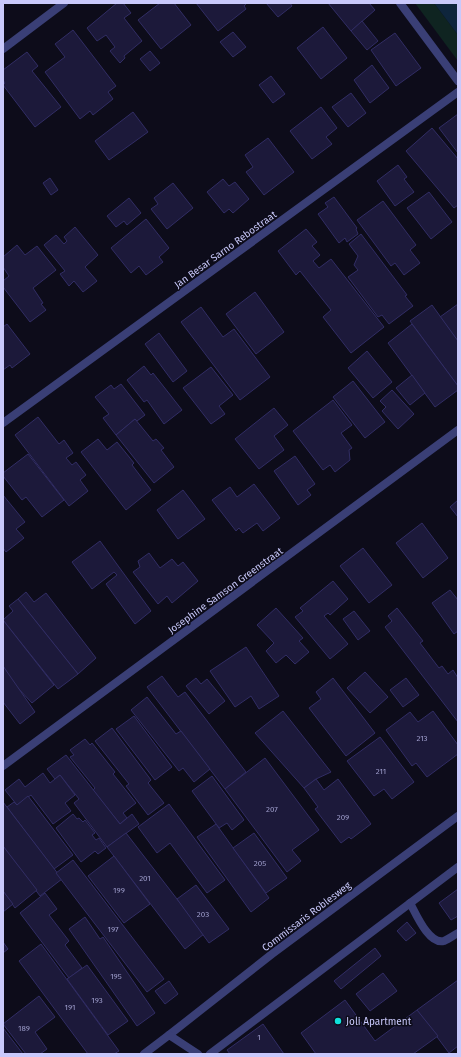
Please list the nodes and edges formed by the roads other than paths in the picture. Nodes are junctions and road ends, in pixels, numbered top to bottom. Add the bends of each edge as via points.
1 (64, 3) edge
2 (400, 3) edge
3 (3, 49) edge
4 (458, 81) edge
5 (458, 92) edge
6 (3, 423) edge
7 (458, 430) edge
8 (3, 766) edge
9 (458, 816) edge
10 (458, 867) edge
11 (410, 903) junction
12 (458, 933) edge
13 (169, 1035) junction
14 (144, 1054) edge
15 (198, 1054) edge
16 (210, 1054) edge

1 - 3 street
2 - 4 street
5 - 6 street, Jan Besar Sarno Rebostraat
7 - 8 street, Josephine Samson Greenstraat
9 - 13 street, Commissaris Roblesweg via 272,954
10 - 11 street
11 - 12 street via 432,939 444,941
11 - 16 street
13 - 14 street, Commissaris Roblesweg
13 - 15 street

